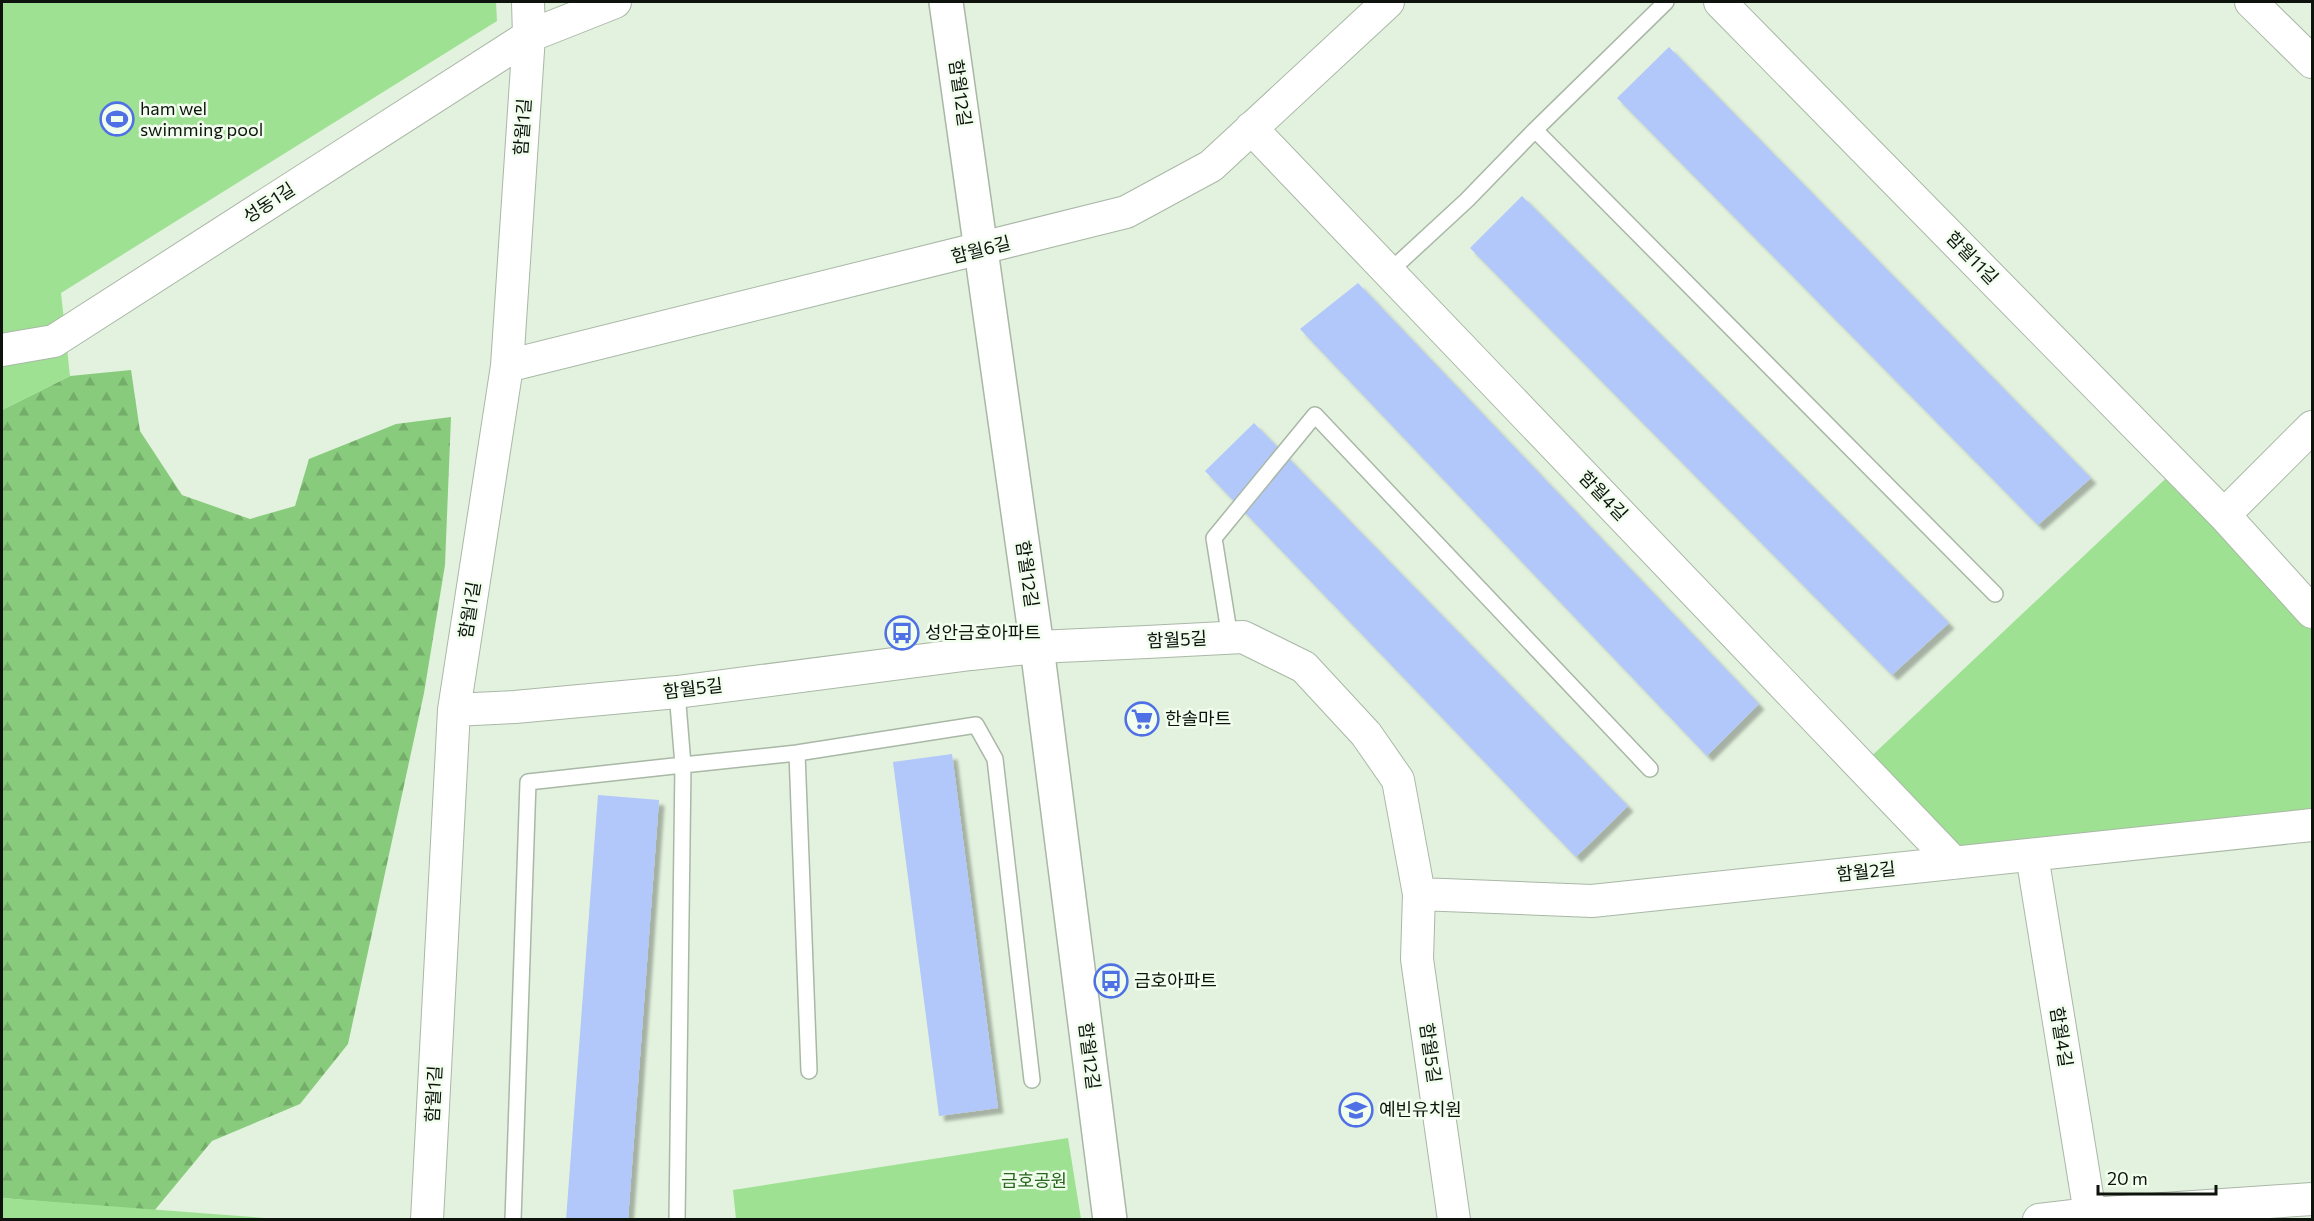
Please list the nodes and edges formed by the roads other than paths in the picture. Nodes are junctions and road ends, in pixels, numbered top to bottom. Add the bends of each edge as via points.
1 (528, 2) edge
2 (615, 2) edge
3 (946, 2) edge
4 (1388, 2) edge
5 (1666, 2) edge
6 (1720, 2) edge
7 (2251, 2) edge
8 (529, 36) junction
9 (2313, 62) edge
10 (1251, 128) junction
11 (1535, 130) junction
12 (983, 249) junction
13 (1389, 273) junction
14 (2, 350) edge
15 (507, 366) junction
16 (2313, 427) edge
17 (2224, 515) junction
18 (1995, 594) dead end
19 (2313, 612) edge
20 (1230, 638) junction
21 (1037, 647) junction
22 (677, 692) junction
23 (454, 710) junction
24 (797, 753) junction
25 (683, 765) junction
26 (1650, 769) dead end
27 (2313, 825) edge
28 (2032, 855) junction
29 (1954, 863) junction
30 (1419, 894) junction
31 (809, 1071) dead end
32 (1032, 1080) dead end
33 (2313, 1199) edge
34 (2090, 1216) edge
35 (427, 1220) edge
36 (513, 1220) edge
37 (677, 1220) edge
38 (1110, 1220) edge
39 (1454, 1220) edge
40 (2039, 1220) edge

1 - 8 street, 함월1길
2 - 8 street, 성동1길
3 - 12 street, 함월12길
4 - 10 street, 함월6길
5 - 11 lane
6 - 17 street, 함월11길
7 - 9 street
8 - 14 street, 성동1길 via 54,340
8 - 15 street, 함월1길
10 - 12 street, 함월6길 via 1211,166 1126,212
10 - 13 street, 함월4길
11 - 13 lane
11 - 18 lane
12 - 15 street, 함월6길
12 - 21 street, 함월12길
13 - 29 street, 함월4길
15 - 23 street, 함월1길
16 - 17 street
17 - 19 street, 함월11길
20 - 21 street, 함월5길
20 - 26 lane via 1214,538 1315,415
20 - 30 street, 함월5길 via 1243,637 1304,667 1366,734 1398,780
21 - 22 street, 함월5길
21 - 38 street, 함월12길
22 - 23 street, 함월5길
22 - 25 lane
23 - 35 street, 함월1길
24 - 25 lane
24 - 31 lane
24 - 32 lane via 976,725 995,759
25 - 36 lane via 528,782
25 - 37 lane
27 - 28 street, 함월2길
28 - 29 street, 함월2길
28 - 34 street, 함월4길
29 - 30 street, 함월2길 via 1592,901
30 - 39 street, 함월5길 via 1417,959
33 - 34 street
34 - 40 street

